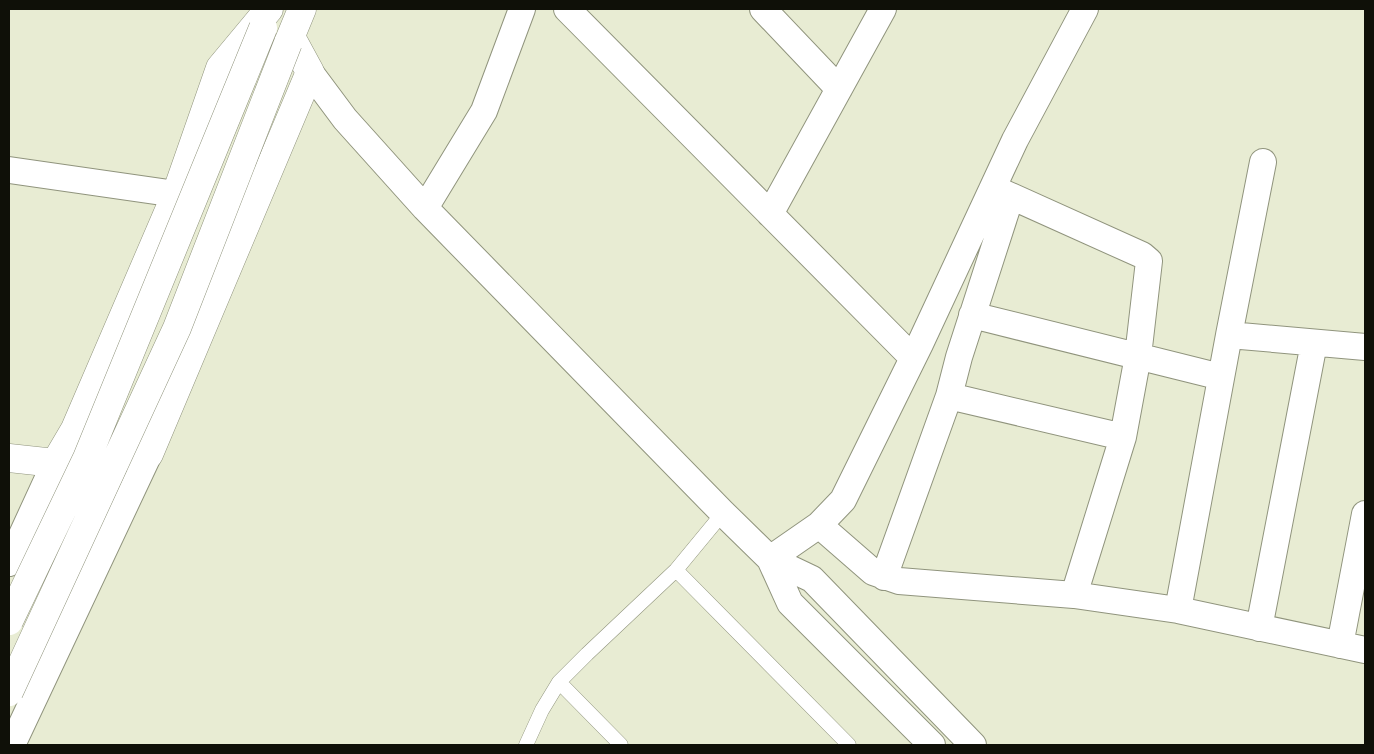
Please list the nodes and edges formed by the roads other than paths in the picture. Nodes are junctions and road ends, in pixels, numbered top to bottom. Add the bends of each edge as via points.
1 (302, 9) edge
2 (522, 9) edge
3 (567, 9) edge
4 (763, 9) edge
5 (883, 9) edge
6 (1084, 9) edge
7 (267, 15) edge
8 (289, 40) junction
9 (310, 72) junction
10 (839, 89) junction
11 (1263, 162) dead end
12 (9, 170) edge
13 (1002, 192) junction
14 (176, 194) junction
15 (425, 208) junction
16 (770, 214) junction
17 (972, 315) junction
18 (1229, 335) junction
19 (1314, 343) junction
20 (1365, 347) edge
21 (1138, 356) junction
22 (913, 358) junction
23 (1221, 377) junction
24 (949, 396) junction
25 (1123, 437) junction
26 (149, 454) junction
27 (9, 458) edge
28 (55, 463) junction
29 (723, 513) junction
30 (1365, 514) edge
31 (819, 525) junction
32 (770, 559) junction
33 (9, 563) edge
34 (676, 570) junction
35 (884, 577) junction
36 (1074, 594) junction
37 (1178, 610) junction
38 (9, 621) edge
39 (1258, 628) junction
40 (1340, 645) junction
41 (1365, 650) edge
42 (559, 682) junction
43 (9, 692) edge
44 (12, 745) edge
45 (526, 745) edge
46 (621, 745) edge
47 (849, 745) edge
48 (932, 745) edge
49 (973, 745) edge

1 - 8 main road
2 - 15 street via 484,111
3 - 16 street
4 - 10 street
5 - 10 street
6 - 13 street via 1015,140
7 - 14 main road via 220,68
7 - 38 main road, bridge via 87,458
8 - 9 main road
8 - 43 main road, bridge via 177,328
9 - 15 street via 345,119
9 - 26 main road
10 - 16 street
11 - 18 street
12 - 14 street
13 - 17 street
13 - 21 street via 1147,258
13 - 22 street
14 - 28 main road via 75,429
15 - 29 street
16 - 22 street
17 - 21 street
17 - 24 street
18 - 19 street
18 - 23 street
19 - 20 street
19 - 39 street
21 - 23 street
21 - 25 street
22 - 31 street via 843,500
23 - 37 street
24 - 25 street
24 - 35 street
25 - 36 street
26 - 28 main road
26 - 44 street
27 - 28 main road
28 - 33 street
29 - 32 street
29 - 34 lane
30 - 40 street
31 - 32 street
31 - 35 street
32 - 48 street via 790,603
32 - 49 street via 812,579
34 - 42 lane
34 - 47 lane
35 - 36 street via 898,581
36 - 37 street
37 - 39 street
39 - 40 street
40 - 41 street
42 - 45 lane
42 - 46 lane

